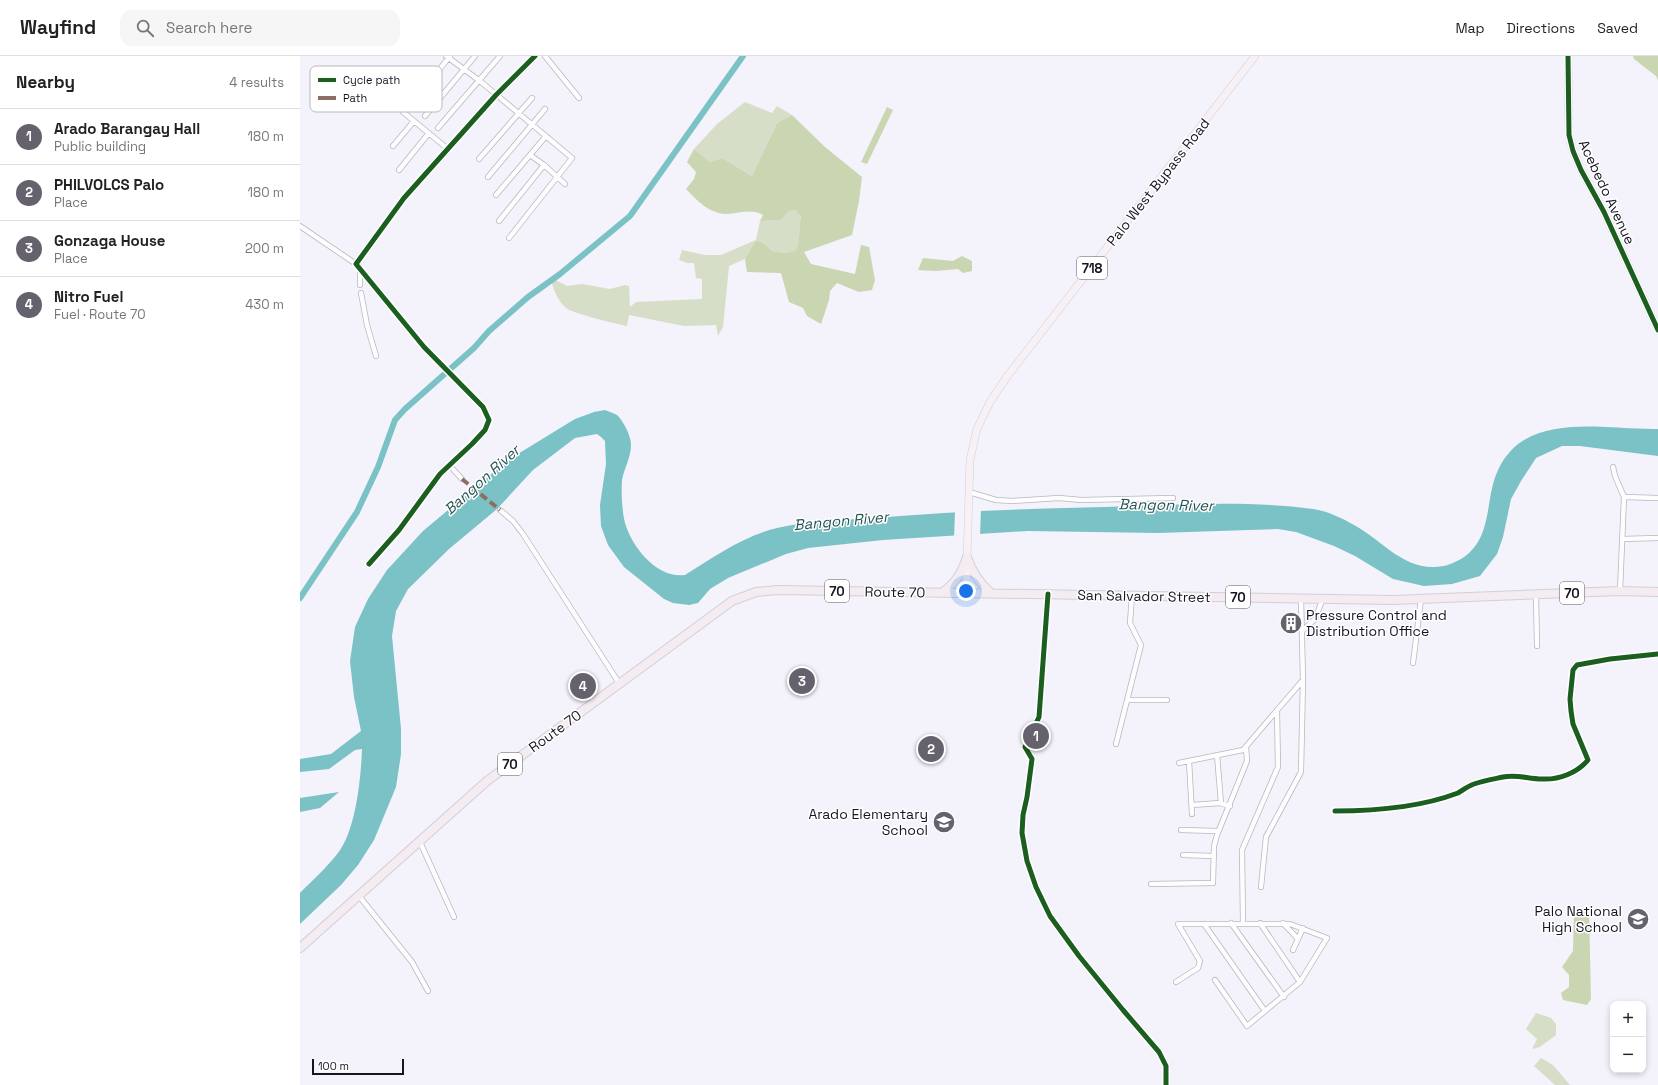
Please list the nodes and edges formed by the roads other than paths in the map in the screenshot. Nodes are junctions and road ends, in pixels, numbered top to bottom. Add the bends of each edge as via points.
1 (475, 56) edge
2 (500, 56) edge
3 (535, 56) edge
4 (545, 56) edge
5 (1255, 56) edge
6 (1568, 56) edge
7 (449, 57) edge
8 (442, 66) edge
9 (464, 69) junction
10 (480, 81) junction
11 (442, 95) edge
12 (496, 95) junction
13 (532, 98) dead end
14 (579, 98) dead end
15 (545, 109) dead end
16 (403, 112) dead end
17 (427, 112) edge
18 (518, 114) junction
19 (424, 116) dead end
20 (414, 121) junction
21 (532, 125) junction
22 (438, 128) dead end
23 (428, 133) junction
24 (546, 136) junction
25 (393, 146) dead end
26 (448, 150) junction
27 (530, 155) junction
28 (479, 159) dead end
29 (544, 165) junction
30 (399, 170) dead end
31 (488, 177) dead end
32 (558, 177) junction
33 (565, 184) dead end
34 (496, 195) dead end
35 (499, 221) dead end
36 (300, 226) edge
37 (509, 238) dead end
38 (356, 264) junction
39 (360, 268) junction
40 (360, 285) dead end
41 (361, 293) dead end
42 (1658, 330) edge
43 (376, 356) dead end
44 (449, 465) junction
45 (1613, 467) dead end
46 (462, 479) dead end
47 (969, 494) junction
48 (1624, 497) junction
49 (1173, 498) dead end
50 (1658, 498) edge
51 (500, 510) dead end
52 (1658, 538) edge
53 (1622, 539) junction
54 (967, 557) junction
55 (369, 564) dead end
56 (1620, 591) junction
57 (943, 592) junction
58 (1658, 592) edge
59 (966, 593) junction
60 (991, 593) junction
61 (1048, 594) junction
62 (1536, 594) junction
63 (1132, 595) junction
64 (1301, 598) junction
65 (1323, 598) junction
66 (1421, 598) junction
67 (1302, 631) junction
68 (1537, 646) dead end
69 (1658, 654) edge
70 (1413, 662) dead end
71 (1303, 680) junction
72 (619, 683) junction
73 (1127, 700) junction
74 (1167, 700) dead end
75 (1276, 710) junction
76 (1116, 744) dead end
77 (1246, 746) junction
78 (1216, 755) junction
79 (1189, 761) junction
80 (1179, 763) dead end
81 (1221, 803) junction
82 (1192, 805) junction
83 (1230, 806) junction
84 (1335, 811) dead end
85 (1192, 814) dead end
86 (1181, 830) dead end
87 (1218, 831) junction
88 (420, 842) junction
89 (1183, 856) dead end
90 (1214, 856) junction
91 (1151, 884) dead end
92 (1261, 887) dead end
93 (359, 896) junction
94 (454, 916) dead end
95 (1231, 923) junction
96 (1243, 923) junction
97 (1260, 923) junction
98 (1283, 923) junction
99 (1204, 924) junction
100 (1303, 928) junction
101 (1298, 939) junction
102 (302, 947) edge
103 (1293, 950) dead end
104 (1215, 980) dead end
105 (1176, 982) dead end
106 (1300, 982) junction
107 (428, 991) dead end
108 (1284, 997) junction
109 (1265, 1011) junction
110 (1166, 1085) edge

1 - 9 street
2 - 10 street
3 - 12 street
4 - 14 street
5 - 47 main road, Palo West Bypass Road / 718 via 990,402 977,428 970,460
6 - 42 street, Acebedo Avenue via 1568,136 1581,170 1604,212
7 - 8 street
7 - 9 street
9 - 10 street
9 - 11 street
10 - 12 street
10 - 22 street
12 - 18 street
12 - 26 street
13 - 18 street
15 - 21 street
16 - 20 street
17 - 19 street
18 - 21 street
18 - 28 street
20 - 23 street
20 - 25 street
21 - 24 street
21 - 31 street
23 - 26 street
23 - 30 street
24 - 27 street
24 - 32 street via 572,158
26 - 38 street via 404,198
27 - 29 street
27 - 34 street
29 - 32 street
29 - 35 street
32 - 33 street
32 - 37 street
36 - 38 street
38 - 39 street
39 - 40 street
39 - 44 street via 424,347 483,407 488,420 485,430
41 - 43 street
44 - 46 street
44 - 55 street
45 - 48 street
47 - 49 street via 1012,501
47 - 54 main road, Palo West Bypass Road / 718
48 - 50 street
48 - 53 street
51 - 72 street via 523,534
52 - 53 street
53 - 56 street
54 - 57 highway via 958,580
54 - 59 main road, Palo West Bypass Road / 718
54 - 60 highway via 977,579
56 - 58 highway, San Salvador Street / 70
56 - 62 highway, San Salvador Street / 70
57 - 59 highway, San Salvador Street / 70
57 - 72 highway, Route 70 / 70 via 756,592 732,601
59 - 60 highway, San Salvador Street / 70
60 - 61 highway, San Salvador Street / 70
61 - 63 highway, San Salvador Street / 70
61 - 110 street via 1039,717 1025,747 1032,759 1022,833 1027,860 1050,916 1123,1010 1160,1052 1166,1066
62 - 66 highway, San Salvador Street / 70
62 - 68 street
63 - 64 highway, San Salvador Street / 70
63 - 73 street via 1130,623 1141,645
64 - 65 highway, San Salvador Street / 70
64 - 67 street
65 - 66 highway, San Salvador Street / 70
65 - 67 street via 1315,619
66 - 70 street
67 - 71 street
69 - 84 street via 1577,665 1573,670 1570,699 1573,724 1588,760 1570,774 1559,778 1542,779 1514,775 1474,784 1458,792 1421,803 1395,808
71 - 75 street
71 - 92 street via 1301,772 1266,837
72 - 88 highway, Route 70 / 70 via 487,781
73 - 74 street
73 - 76 street
75 - 77 street
75 - 96 street via 1278,767 1242,850
77 - 78 street via 1243,750
77 - 83 street via 1247,761
78 - 79 street
78 - 81 street
79 - 80 street
79 - 82 street
81 - 82 street
81 - 83 street
82 - 85 street
83 - 87 street
86 - 87 street
87 - 90 street
88 - 93 highway, Route 70 / 70
88 - 94 street
89 - 90 street
90 - 91 street via 1213,883
93 - 102 highway, Route 70 / 70
93 - 107 street via 412,962
95 - 96 street
95 - 99 street
95 - 108 street
96 - 97 street
97 - 98 street
97 - 106 street
98 - 100 street
98 - 101 street
99 - 105 street via 1178,924 1200,961 1198,968
99 - 109 street
100 - 101 street
100 - 106 street via 1327,938
101 - 103 street
104 - 109 street via 1247,1026
106 - 108 street
108 - 109 street

